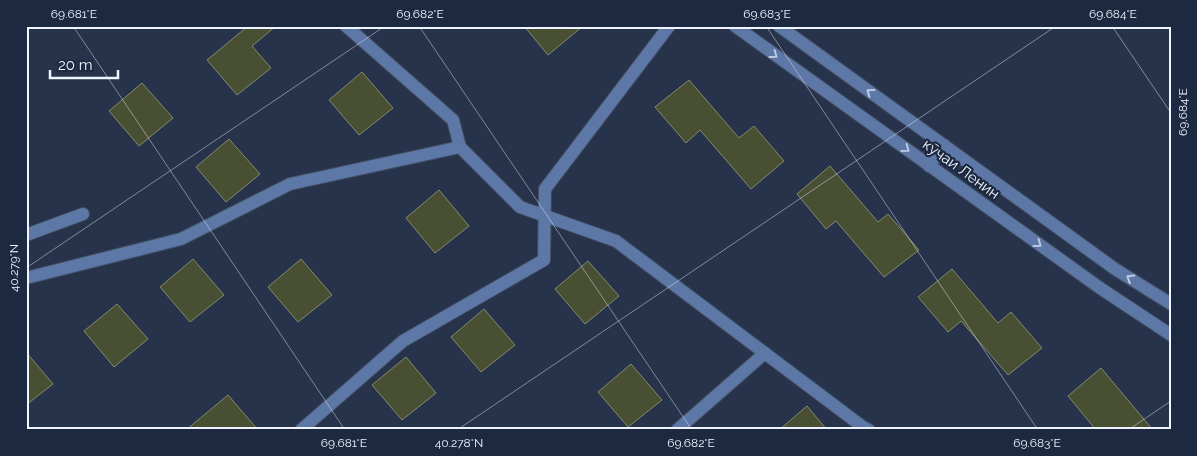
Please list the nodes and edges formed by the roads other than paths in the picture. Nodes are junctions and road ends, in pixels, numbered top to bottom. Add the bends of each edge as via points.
1 (346, 26) edge
2 (669, 26) edge
3 (735, 26) edge
4 (779, 26) edge
5 (944, 145) junction
6 (460, 146) junction
7 (929, 166) junction
8 (82, 214) dead end
9 (544, 216) junction
10 (26, 235) edge
11 (26, 278) edge
12 (1171, 304) edge
13 (1171, 335) edge
14 (766, 354) junction
15 (301, 430) edge
16 (677, 430) edge
17 (869, 430) edge

1 - 6 street via 453,120
2 - 9 street via 545,189
3 -> 7 street, кӯчаи Ленин
5 -> 4 street, кӯчаи Ленин
5 - 7 street
12 -> 5 street, кӯчаи Ленин via 1115,269
6 - 9 street via 520,206
6 - 11 street via 290,184 181,239
7 -> 13 street, кӯчаи Ленин
8 - 10 street
9 - 14 street via 616,240
9 - 15 street via 544,260 403,341
14 - 16 street
14 - 17 street

